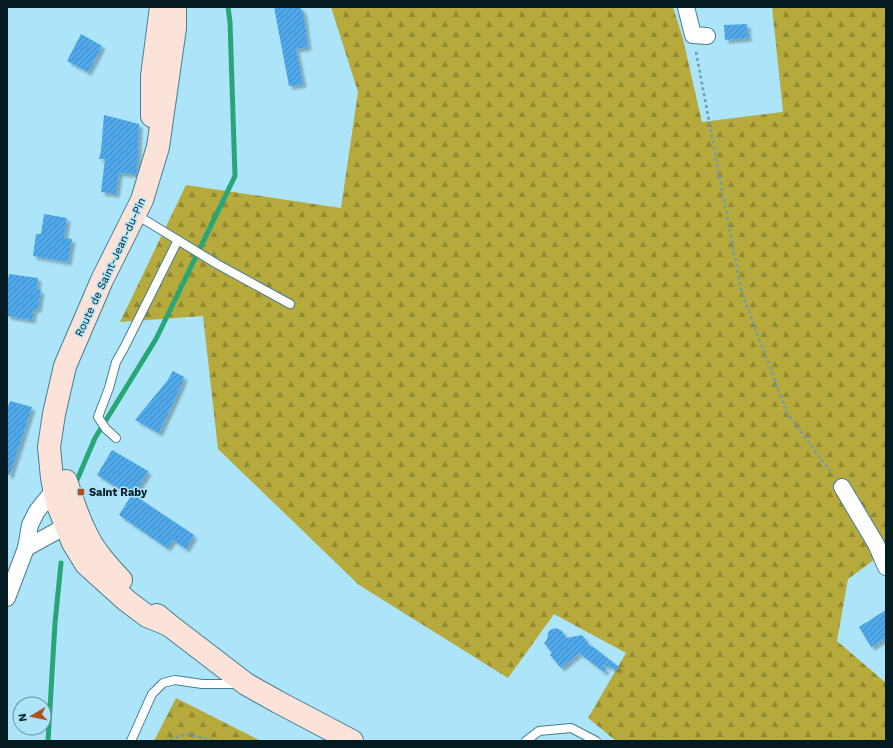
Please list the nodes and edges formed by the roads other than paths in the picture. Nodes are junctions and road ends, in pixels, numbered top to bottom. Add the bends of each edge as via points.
1 (161, 7) edge
2 (175, 7) edge
3 (686, 7) edge
4 (700, 35) road end
5 (152, 165) junction
6 (135, 214) junction
7 (181, 242) junction
8 (290, 304) dead end
9 (74, 346) junction
10 (116, 438) dead end
11 (842, 487) road end
12 (54, 490) junction
13 (66, 526) junction
14 (26, 548) junction
15 (886, 567) edge
16 (7, 598) edge
17 (169, 626) junction
18 (246, 684) junction
19 (131, 741) edge
20 (352, 741) edge
21 (526, 741) edge
22 (596, 741) edge

1 - 5 main road, Route de Saint-Jean-du-Pin via 152,76
2 - 5 main road, Route de Saint-Jean-du-Pin via 175,28 168,80 158,147
3 - 4 street
5 - 6 main road, Route de Saint-Jean-du-Pin via 142,200
6 - 7 lane
6 - 9 main road, Route de Saint-Jean-du-Pin via 102,280
7 - 8 lane
7 - 10 lane via 116,362 98,417
9 - 12 main road, Route de Saint-Jean-du-Pin via 59,389 49,447
9 - 17 main road, Route de Saint-Jean-du-Pin via 64,409 64,476 86,534 108,566
11 - 15 street via 876,544
12 - 13 main road, Route de Saint-Jean-du-Pin
12 - 14 street via 36,511 30,525
13 - 14 street
13 - 17 main road, Route de Saint-Jean-du-Pin via 86,564 147,616
14 - 16 street
17 - 18 main road, Route de Saint-Jean-du-Pin
18 - 19 lane via 202,684 175,680 163,683 152,694
18 - 20 main road, Route de Saint-Jean-du-Pin
21 - 22 lane via 539,731 571,728

